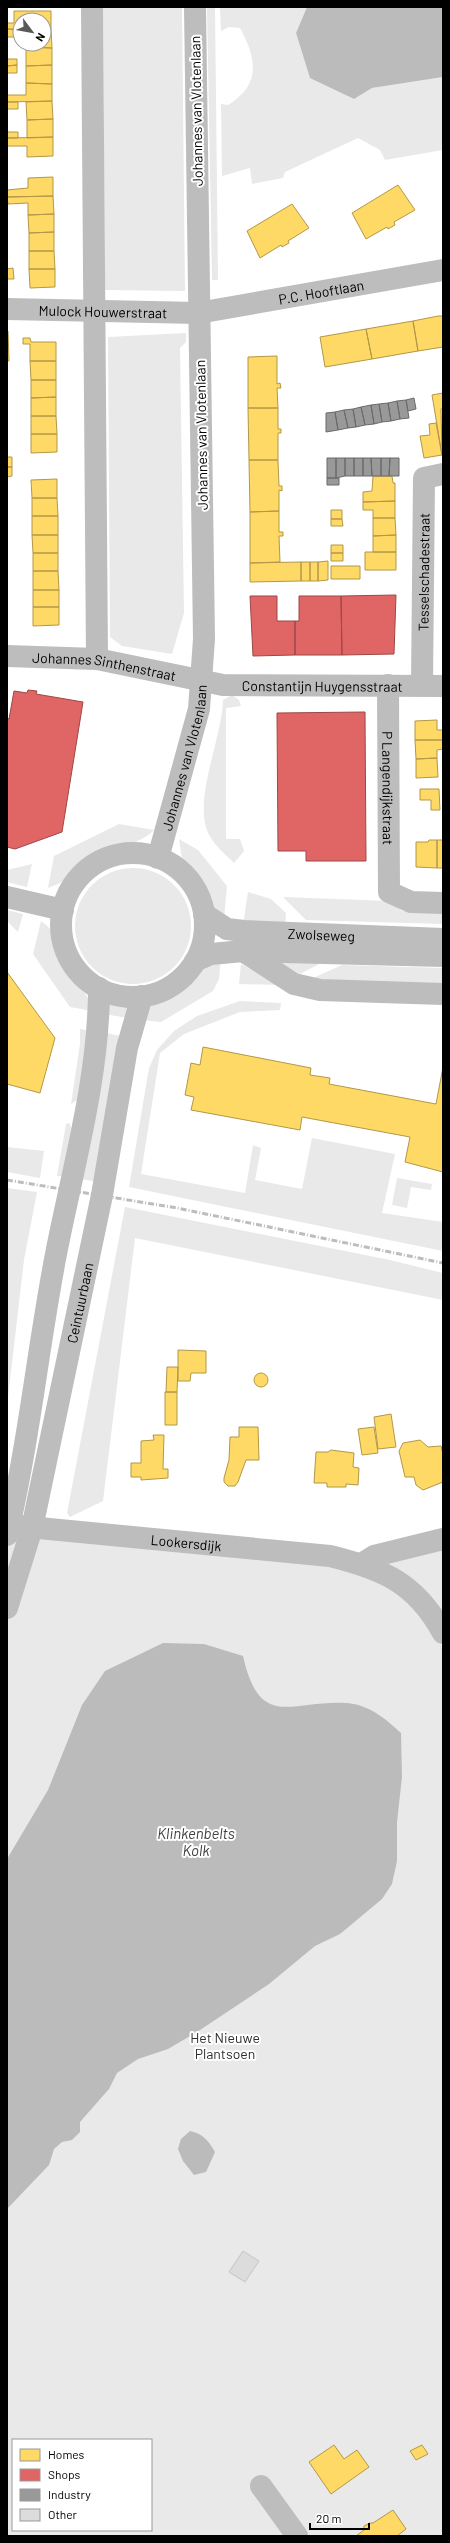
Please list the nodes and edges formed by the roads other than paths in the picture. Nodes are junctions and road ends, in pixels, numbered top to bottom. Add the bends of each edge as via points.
1 (92, 7) edge
2 (195, 7) edge
3 (443, 270) edge
4 (7, 309) edge
5 (96, 311) junction
6 (198, 313) junction
7 (443, 474) edge
8 (7, 656) edge
9 (97, 659) junction
10 (201, 680) junction
11 (388, 685) junction
12 (422, 685) junction
13 (443, 686) edge
14 (158, 858) junction
15 (7, 897) edge
16 (443, 903) edge
17 (63, 910) junction
18 (204, 914) junction
19 (443, 939) edge
20 (243, 951) junction
21 (443, 956) edge
22 (195, 961) junction
23 (99, 988) junction
24 (443, 994) edge
25 (142, 996) junction
26 (8, 1528) edge
27 (32, 1528) junction
28 (443, 1539) edge
29 (361, 1564) junction
30 (7, 1608) edge
31 (443, 1633) edge
32 (261, 2486) dead end
33 (297, 2536) edge

1 - 5 street
2 - 6 street, Johannes van Vlotenlaan
3 - 6 street, P.C. Hooftlaan
4 - 5 street, Mulock Houwerstraat
5 - 6 street, Mulock Houwerstraat
5 - 9 street
6 - 10 street, Johannes van Vlotenlaan via 204,623
7 - 12 street, Tesselschadestraat via 424,478
8 - 9 street, Johannes Sinthenstraat
9 - 10 street, Johannes Sinthenstraat
10 - 11 street, Constantijn Huygensstraat via 215,684 250,686
10 - 14 street, Johannes van Vlotenlaan via 195,723
11 - 12 street, Constantijn Huygensstraat
11 - 16 street, P Langendijkstraat via 390,892 411,902
12 - 13 street, Constantijn Huygensstraat
14 - 17 street via 122,854 98,862 76,882
14 - 18 street via 180,871 188,880 201,902
15 - 17 street
17 - 23 street via 62,936 71,961 88,981
18 - 19 street, Zwolseweg via 227,928 244,931
18 - 22 street via 203,938
20 - 21 street, Zwolseweg
20 - 22 street, Zwolseweg via 211,954
20 - 24 street via 294,984 320,990
22 - 25 street via 173,985
23 - 25 street via 127,997
23 - 26 street, Ceintuurbaan via 99,1016 84,1117 56,1254 23,1458
25 - 27 street, Ceintuurbaan via 127,1048 102,1195
26 - 27 street, Lookersdijk
27 - 29 street, Lookersdijk via 330,1556
27 - 30 street, Ceintuurbaan
28 - 29 street via 374,1556
29 - 31 street, Lookersdijk via 400,1582 413,1592
32 - 33 street

